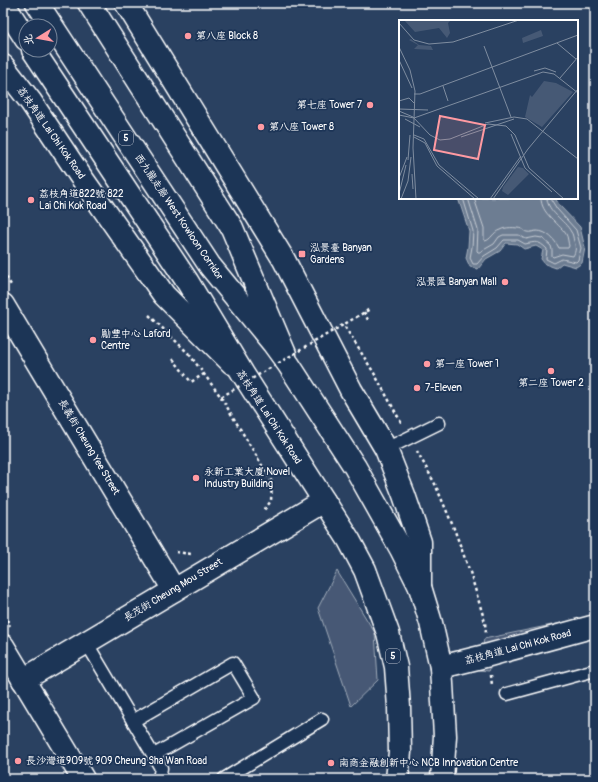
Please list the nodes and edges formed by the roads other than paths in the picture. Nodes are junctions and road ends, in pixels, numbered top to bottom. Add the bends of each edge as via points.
1 (4, 3) edge
2 (37, 3) edge
3 (90, 3) edge
4 (126, 3) edge
5 (18, 27) edge
6 (38, 58) edge
7 (3, 66) edge
8 (7, 295) edge
9 (289, 365) junction
10 (243, 374) junction
11 (439, 423) dead end
12 (386, 449) junction
13 (324, 501) junction
14 (420, 587) junction
15 (174, 590) junction
16 (595, 626) edge
17 (7, 637) edge
18 (86, 642) junction
19 (441, 668) junction
20 (595, 670) edge
21 (23, 680) junction
22 (507, 694) dead end
23 (322, 719) dead end
24 (134, 721) junction
25 (154, 755) junction
26 (83, 779) edge
27 (159, 779) edge
28 (224, 779) edge
29 (396, 779) edge
30 (442, 779) edge

1 - 5 main road
2 - 9 main road, 西九龍走廊 West Kowloon Corridor / 5 via 210,266
3 - 9 main road via 232,228
4 - 12 main road via 284,260
6 - 10 main road, 5 via 187,281
7 - 10 main road, 荔枝角道 Lai Chi Kok Road via 31,102 164,295
8 - 15 main road, 長義街 Cheung Yee Street
9 - 14 main road, 5 via 355,467
10 - 13 main road, 荔枝角道 Lai Chi Kok Road / 5
11 - 12 lane
12 - 14 main road via 420,542
13 - 15 main road, 長茂街 Cheung Mou Street
13 - 29 main road, 荔枝角道 Lai Chi Kok Road / 5 via 365,570 388,633 396,667 399,707 400,752
14 - 19 main road, 5
15 - 18 main road, 長茂街 Cheung Mou Street
16 - 19 main road, 荔枝角道 Lai Chi Kok Road
17 - 21 main road
18 - 21 main road, 長茂街 Cheung Mou Street
18 - 24 lane
19 - 30 main road, 5 via 445,736
20 - 22 lane
21 - 26 main road
23 - 28 lane
24 - 25 lane
24 - 25 lane via 233,663 254,698
25 - 27 lane via 161,768

